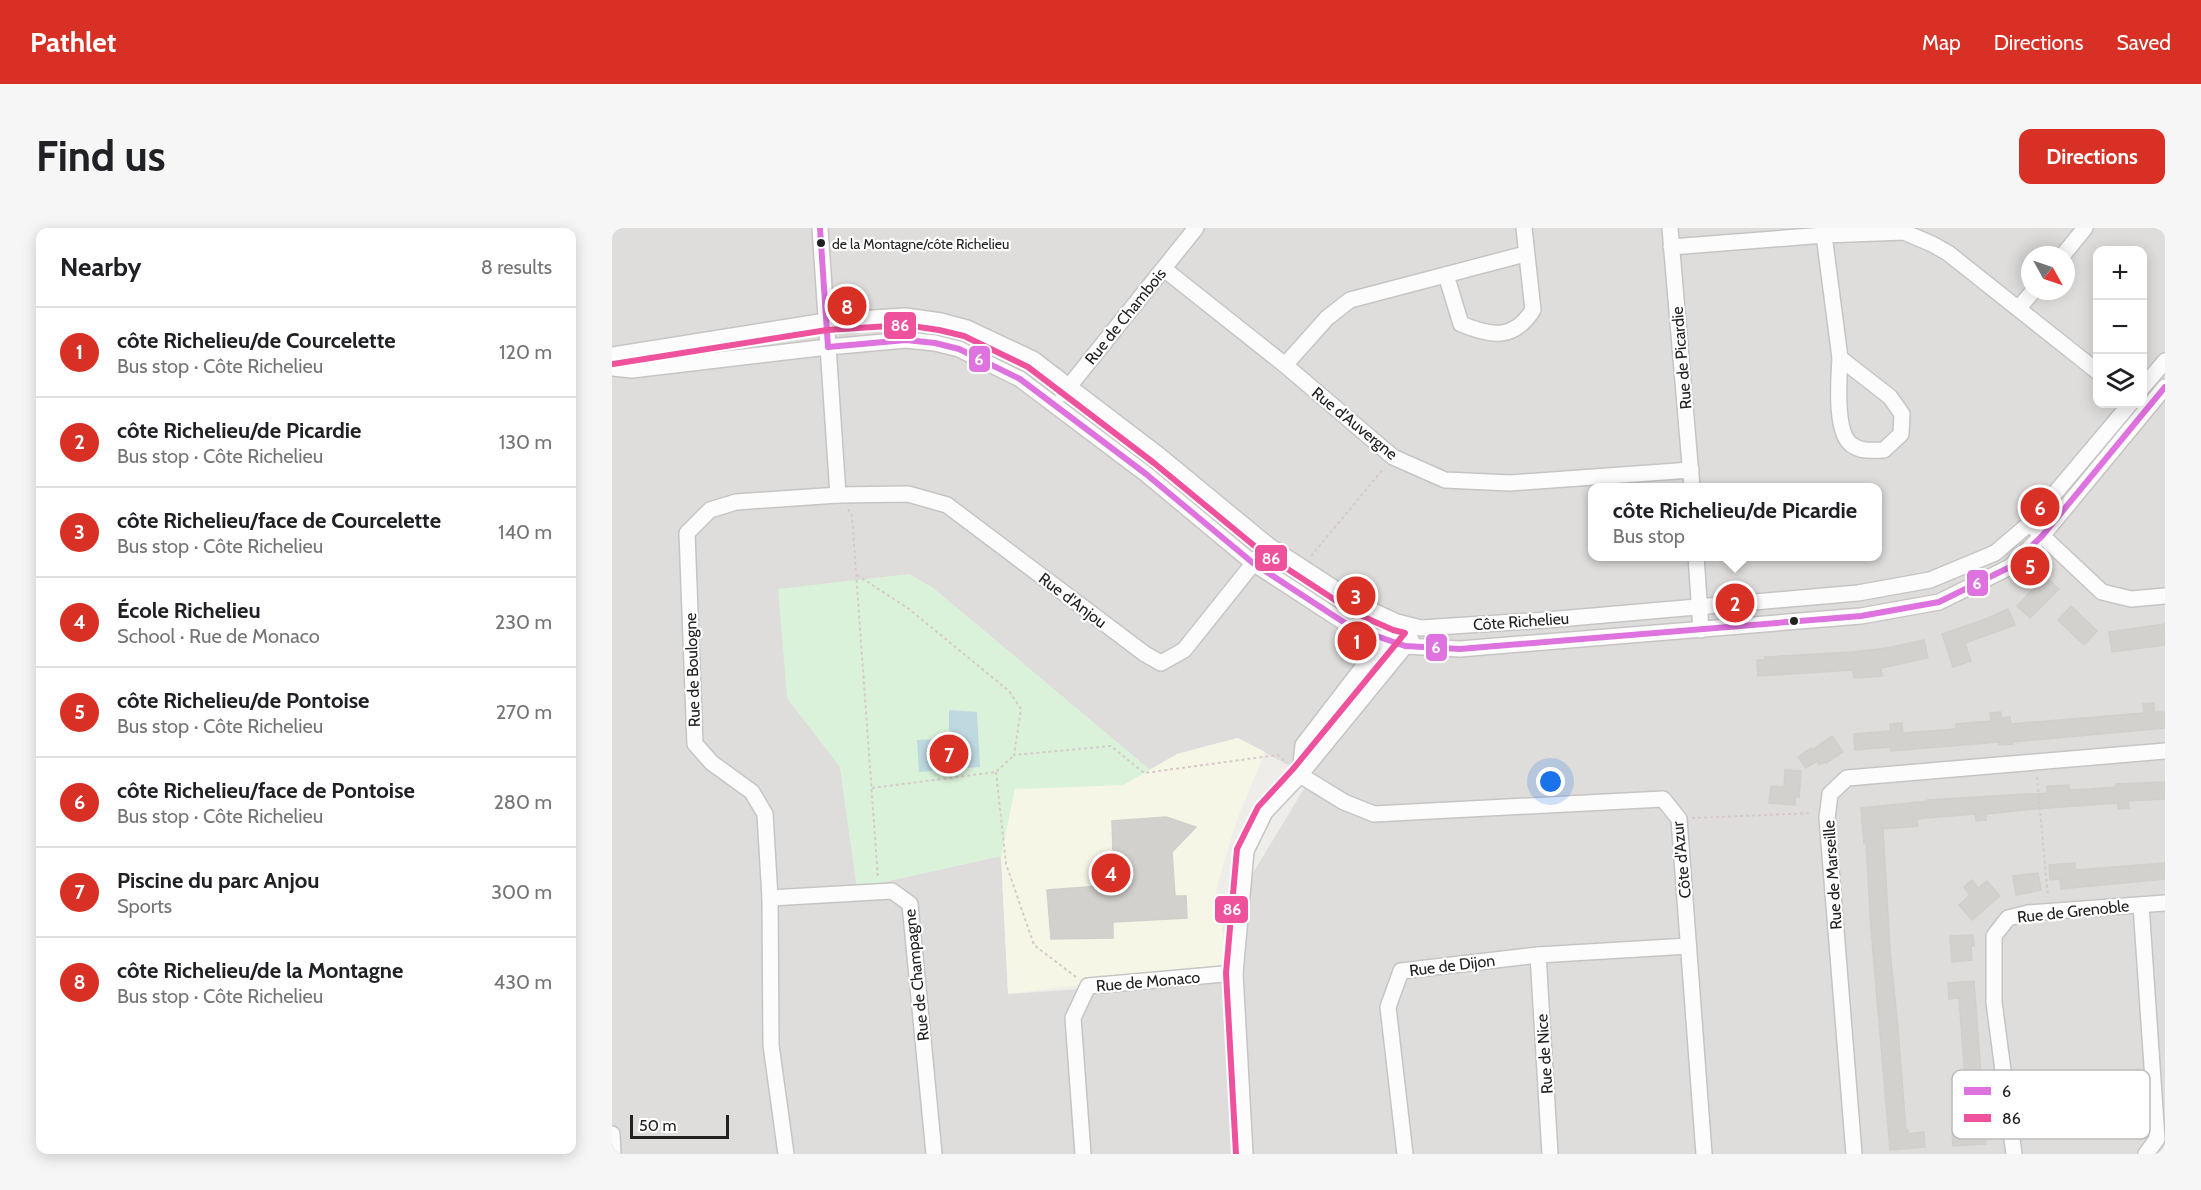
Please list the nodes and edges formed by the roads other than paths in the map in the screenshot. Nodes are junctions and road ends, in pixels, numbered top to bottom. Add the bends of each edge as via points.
1 (820, 228) edge
2 (1196, 228) edge
3 (1524, 228) edge
4 (1670, 228) edge
5 (2085, 228) edge
6 (1824, 235) junction
7 (2070, 246) edge
8 (1671, 247) junction
9 (1525, 254) junction
10 (1164, 269) junction
11 (1446, 275) junction
12 (2026, 300) edge
13 (2019, 308) junction
14 (826, 321) junction
15 (828, 347) junction
16 (612, 355) edge
17 (1840, 358) junction
18 (2165, 361) edge
19 (1285, 365) junction
20 (612, 368) edge
21 (2093, 369) edge
22 (2147, 382) edge
23 (1069, 387) junction
24 (2165, 387) edge
25 (2147, 402) edge
26 (1054, 404) junction
27 (2127, 408) edge
28 (2140, 408) edge
29 (1691, 470) junction
30 (1692, 483) edge
31 (837, 495) junction
32 (2030, 524) junction
33 (2043, 536) junction
34 (1268, 545) junction
35 (1696, 561) edge
36 (1253, 563) junction
37 (2165, 596) edge
38 (1700, 607) junction
39 (1397, 622) junction
40 (1421, 628) junction
41 (1701, 630) junction
42 (1384, 640) junction
43 (1405, 646) junction
44 (2165, 751) edge
45 (1300, 775) junction
46 (770, 898) junction
47 (2165, 903) edge
48 (2141, 905) junction
49 (1688, 946) junction
50 (1538, 955) junction
51 (1235, 974) junction
52 (2003, 1070) edge
53 (612, 1134) edge
54 (2012, 1139) edge
55 (614, 1154) edge
56 (786, 1154) edge
57 (934, 1154) edge
58 (1083, 1154) edge
59 (1245, 1154) edge
60 (1405, 1154) edge
61 (1550, 1154) edge
62 (1704, 1154) edge
63 (1854, 1154) edge
64 (2014, 1154) edge
65 (2146, 1154) edge

1 - 14 street
2 - 10 street, Rue de Chambois
3 - 9 street
4 - 8 street, Rue de Picardie
5 - 7 street
6 - 8 street
6 - 13 street via 1904,232 1948,253
6 - 17 street
8 - 29 street, Rue de Picardie
9 - 11 street
9 - 11 street via 1533,310 1517,329 1485,333 1461,324
10 - 19 street, Rue d'Auvergne
10 - 23 street, Rue de Chambois
11 - 19 street via 1350,300
12 - 13 street
13 - 21 street
14 - 15 street
14 - 16 street, Côte Richelieu
14 - 23 street, Côte Richelieu via 905,316 958,325 1033,359
15 - 20 street, Côte Richelieu via 632,370
15 - 26 street, Côte Richelieu via 906,340 935,343 1020,379
15 - 31 street
17 - 17 street via 1838,394 1843,431 1850,444 1863,450 1884,450 1901,434 1902,414 1890,397
18 - 22 street
19 - 29 street, Rue d'Auvergne via 1393,457 1445,480 1499,483
23 - 26 street, Rue de Chambois
23 - 34 street, Côte Richelieu
24 - 25 street, Côte Richelieu
26 - 36 street, Côte Richelieu
27 - 32 street, Côte Richelieu
28 - 33 street, Côte Richelieu
29 - 30 street, Rue de Picardie
31 - 36 street, Rue d'Anjou via 908,494 947,505 1161,663 1184,650
31 - 46 street, Rue de Boulogne via 736,502 710,510 687,532 695,744 712,763 752,792 765,814
32 - 33 street
32 - 38 street, Côte Richelieu via 1995,553 1930,580 1858,593
33 - 37 street via 2102,592 2131,599
33 - 41 street, Côte Richelieu via 2010,567 1939,602 1861,616
34 - 36 street, Rue d'Anjou
34 - 39 street, Côte Richelieu via 1360,605
35 - 38 street
36 - 42 street, Côte Richelieu via 1351,627
38 - 40 street, Côte Richelieu
38 - 41 street
39 - 40 street, Côte Richelieu
39 - 42 street
40 - 43 street
41 - 43 street, Côte Richelieu via 1460,649
42 - 43 street, Côte Richelieu
42 - 45 street via 1303,746
43 - 45 street
44 - 63 street, Rue de Marseille via 1847,777 1830,794 1827,813
45 - 49 street, Côte d'Azur via 1344,802 1374,814 1663,799 1679,819
45 - 51 street via 1265,812 1246,851
46 - 56 street, Rue de Boulogne via 771,1045
46 - 57 street, Rue de Champagne via 892,891 910,904
47 - 48 street, Rue de Grenoble
48 - 52 street, Rue de Grenoble via 2028,913 2008,918 1994,936 1994,1002
48 - 65 street via 2157,1139
49 - 50 street, Rue de Dijon
49 - 62 street, Côte d'Azur
50 - 60 street, Rue de Dijon via 1401,971 1388,1007
50 - 61 street, Rue de Nice
51 - 58 street, Rue de Monaco via 1088,986 1073,1018
51 - 59 street
53 - 55 street
54 - 64 street, Rue de Grenoble

